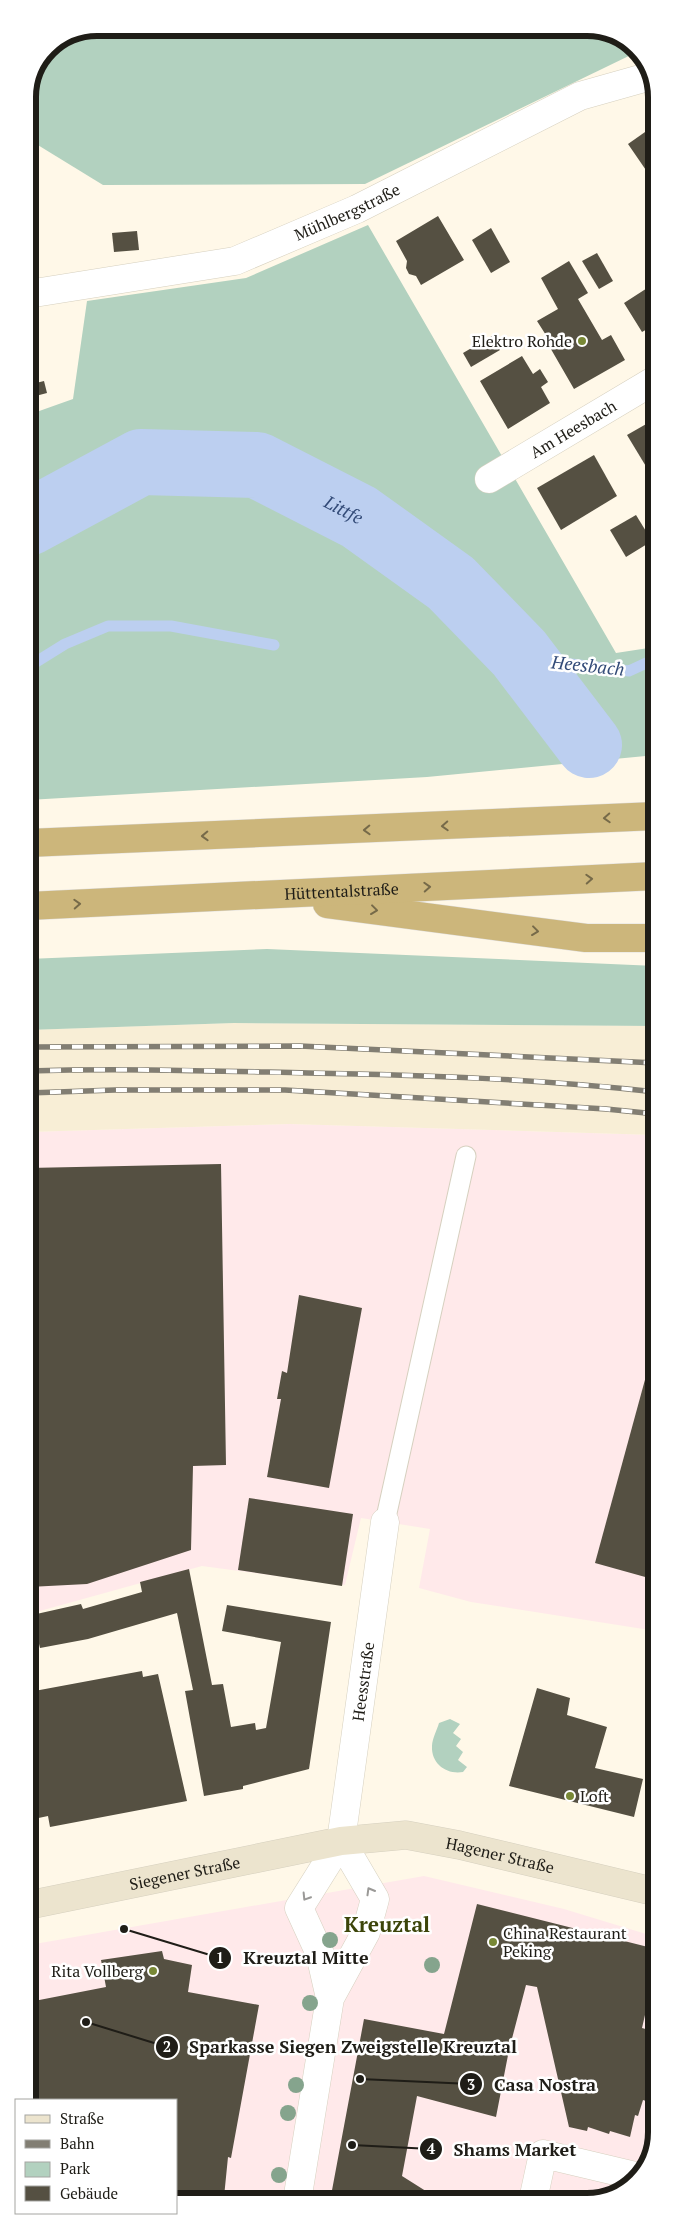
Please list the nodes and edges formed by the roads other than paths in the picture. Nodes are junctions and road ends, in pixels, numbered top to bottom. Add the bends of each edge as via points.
1 (644, 78) edge
2 (36, 293) edge
3 (648, 384) edge
4 (489, 479) dead end
5 (648, 816) edge
6 (36, 843) edge
7 (648, 876) edge
8 (256, 895) junction
9 (36, 906) edge
10 (648, 938) edge
11 (466, 1156) dead end
12 (385, 1522) joint
13 (341, 1840) junction
14 (648, 1890) edge
15 (36, 1904) edge
16 (330, 1998) junction
17 (630, 2175) edge
18 (298, 2193) edge
19 (535, 2193) edge

1 - 2 street, Mühlbergstraße via 580,96 357,209 235,261
3 - 4 street, Am Heesbach
5 -> 6 highway
8 -> 7 highway, Hüttentalstraße
9 -> 8 highway, Hüttentalstraße
8 -> 10 highway via 586,938
11 - 12 lane
12 - 13 street, Heesstraße
13 - 14 main road, Hagener Straße via 406,1835
13 - 15 main road, Siegener Straße
13 -> 16 street via 299,1908 320,1954
16 -> 13 street via 366,1932 375,1899
16 - 18 street
17 - 19 street via 543,2154

